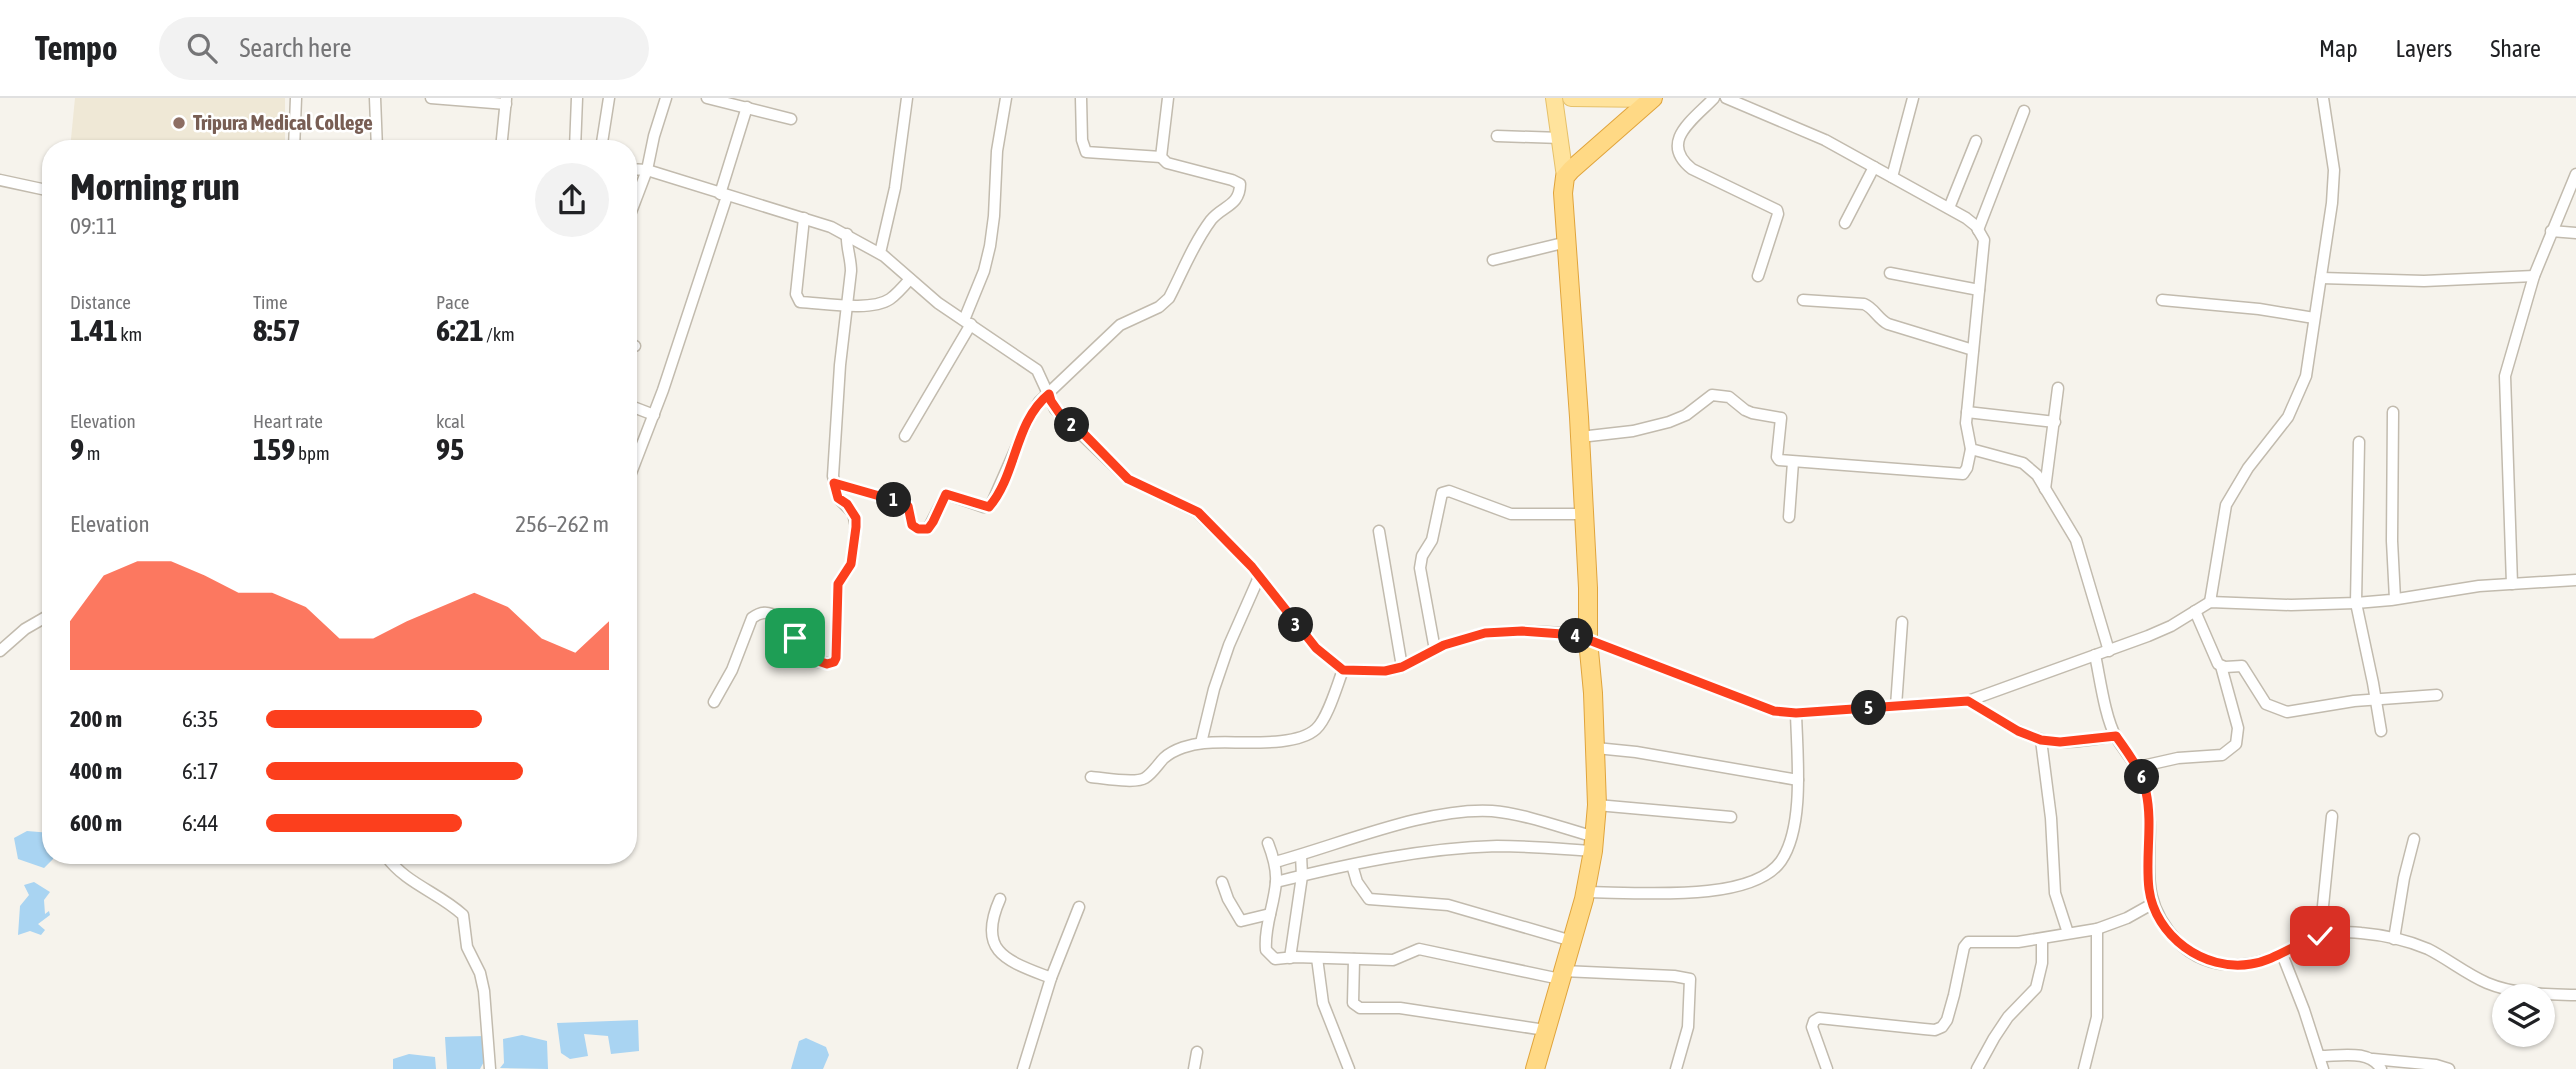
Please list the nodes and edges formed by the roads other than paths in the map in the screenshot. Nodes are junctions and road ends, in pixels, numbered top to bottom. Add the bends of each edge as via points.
1 (296, 98) edge
2 (375, 98) edge
3 (431, 98) edge
4 (577, 98) edge
5 (609, 98) edge
6 (666, 98) edge
7 (706, 98) edge
8 (907, 98) edge
9 (1006, 98) edge
10 (1081, 98) edge
11 (1168, 98) edge
12 (1554, 98) edge
13 (1571, 98) edge
14 (1652, 98) edge
15 (1714, 98) edge
16 (1727, 98) edge
17 (1913, 98) edge
18 (2323, 98) edge
19 (506, 101) edge
20 (747, 107) junction
21 (2024, 111) dead end
22 (791, 119) dead end
23 (1497, 136) dead end
24 (1561, 138) junction
25 (294, 140) edge
26 (377, 140) edge
27 (501, 140) edge
28 (575, 140) edge
29 (602, 140) edge
30 (1976, 141) dead end
31 (1161, 157) junction
32 (1874, 167) junction
33 (637, 169) edge
34 (647, 170) junction
35 (2576, 174) edge
36 (1565, 177) junction
37 (1892, 177) junction
38 (0, 180) edge
39 (42, 189) edge
40 (724, 195) junction
41 (637, 196) edge
42 (1949, 208) junction
43 (804, 218) junction
44 (1845, 223) dead end
45 (1978, 230) junction
46 (2550, 231) junction
47 (2576, 233) edge
48 (847, 234) junction
49 (1567, 242) junction
50 (880, 253) junction
51 (1493, 260) dead end
52 (1890, 273) dead end
53 (1758, 276) dead end
54 (2534, 276) junction
55 (2321, 278) junction
56 (910, 279) junction
57 (1979, 290) junction
58 (1803, 300) dead end
59 (2162, 300) dead end
60 (847, 305) junction
61 (2314, 318) junction
62 (967, 322) junction
63 (1973, 350) junction
64 (2058, 388) dead end
65 (1049, 394) junction
66 (637, 408) edge
67 (1967, 412) junction
68 (2393, 412) dead end
69 (654, 415) junction
70 (2054, 422) junction
71 (905, 436) dead end
72 (1580, 437) junction
73 (2359, 442) dead end
74 (1971, 449) junction
75 (637, 458) edge
76 (1793, 462) junction
77 (834, 483) junction
78 (2046, 489) junction
79 (1583, 514) junction
80 (1789, 517) dead end
81 (1379, 531) dead end
82 (1259, 578) junction
83 (2576, 580) edge
84 (2512, 583) junction
85 (2395, 599) junction
86 (2210, 602) junction
87 (2356, 603) junction
88 (2195, 611) junction
89 (42, 619) edge
90 (1902, 622) dead end
91 (1588, 640) junction
92 (1435, 650) junction
93 (0, 651) edge
94 (2109, 651) junction
95 (2095, 655) junction
96 (2221, 666) junction
97 (1402, 667) junction
98 (1343, 670) junction
99 (2437, 695) dead end
100 (1968, 701) junction
101 (2376, 701) junction
102 (713, 702) dead end
103 (1896, 706) junction
104 (1796, 713) junction
105 (2381, 731) dead end
106 (2116, 736) junction
107 (2041, 740) junction
108 (1201, 743) junction
109 (1596, 748) junction
110 (2138, 767) junction
111 (1091, 778) dead end
112 (1798, 780) junction
113 (1597, 805) junction
114 (1731, 817) dead end
115 (2332, 817) dead end
116 (2414, 839) dead end
117 (1268, 843) dead end
118 (1594, 844) junction
119 (1301, 855) junction
120 (1275, 862) junction
121 (392, 864) edge
122 (1352, 864) junction
123 (1302, 876) junction
124 (1222, 882) dead end
125 (1276, 882) junction
126 (1585, 892) junction
127 (1000, 899) dead end
128 (2152, 904) junction
129 (1079, 907) dead end
130 (1270, 914) junction
131 (2097, 929) junction
132 (2067, 933) junction
133 (2320, 936) junction
134 (2042, 939) junction
135 (2394, 939) junction
136 (1572, 941) junction
137 (2282, 954) junction
138 (1290, 958) junction
139 (1317, 958) junction
140 (1354, 959) junction
141 (1562, 975) junction
142 (1051, 978) junction
143 (2576, 995) edge
144 (1545, 1030) junction
145 (1197, 1052) dead end
146 (2320, 1056) junction
147 (2373, 1059) junction
148 (490, 1069) edge
149 (1023, 1069) edge
150 (1194, 1069) edge
151 (1349, 1069) edge
152 (1535, 1069) edge
153 (1676, 1069) edge
154 (1827, 1069) edge
155 (1977, 1069) edge
156 (2084, 1069) edge
157 (2323, 1069) edge
158 (2381, 1069) edge
159 (2449, 1069) edge

1 - 25 street
2 - 26 street
3 - 19 street
4 - 28 street
5 - 29 street
6 - 34 street
7 - 20 street
8 - 50 street via 895,188
9 - 62 street via 997,151 992,238
10 - 31 street via 1086,152
11 - 31 street
12 - 24 main road
13 - 14 main road
14 - 36 highway
15 - 53 street via 1682,131 1678,153 1692,169 1777,210
16 - 32 street via 1825,140
17 - 37 street
18 - 55 street via 2334,170
19 - 27 street
20 - 22 street
20 - 40 street
21 - 45 street
23 - 24 street
24 - 36 main road
30 - 42 street
31 - 65 street via 1167,163 1232,180 1240,184 1240,193 1213,218 1169,298 1120,326
32 - 37 street
32 - 44 street
33 - 34 street
34 - 40 street
34 - 41 street
35 - 46 street
36 - 49 highway
37 - 42 street
38 - 39 street
40 - 43 street
40 - 69 street
42 - 45 street
43 - 48 street
43 - 60 street via 796,298
45 - 57 street via 1984,240
46 - 47 street
46 - 54 street
48 - 50 street
48 - 60 street via 851,260
49 - 51 street
49 - 72 highway
50 - 56 street
52 - 57 street
54 - 55 street via 2424,281
54 - 84 street via 2505,376
55 - 61 street
56 - 60 street via 882,303
56 - 62 street
57 - 63 street
58 - 63 street via 1864,304 1888,324
59 - 61 street
60 - 77 street
61 - 86 street via 2306,376 2288,417 2248,468 2227,505
62 - 65 street via 1037,370
62 - 71 street
63 - 67 street
64 - 70 street
65 - 77 street via 1028,421 989,507 946,494 928,529 918,529 904,503
65 - 82 street via 1062,417 1122,475 1198,512
66 - 69 street
67 - 70 street
67 - 74 street
68 - 85 street
69 - 75 street
70 - 78 street
72 - 76 street via 1651,427 1686,415 1712,395 1721,395 1745,410 1781,418 1777,457
72 - 79 highway
73 - 87 street
74 - 76 street via 1963,474
74 - 78 street via 2023,463 2033,469
76 - 80 street
77 - 102 street via 838,498 856,518 851,564 838,584 834,662 804,656 783,623 757,614
78 - 94 street via 2076,540
79 - 91 highway
79 - 92 street via 1511,514 1449,491 1442,493 1432,540 1420,568
81 - 97 street
82 - 98 street via 1316,648
82 - 108 street via 1228,645
83 - 84 street
84 - 85 street
85 - 87 street
86 - 87 street
86 - 88 street
87 - 101 street
88 - 94 street
88 - 96 street
89 - 93 street
90 - 103 street
91 - 92 street via 1503,631 1467,637
91 - 104 street via 1774,711
91 - 109 highway
92 - 97 street
94 - 95 street
95 - 100 street
95 - 106 street
96 - 101 street via 2242,666 2266,704 2287,712
96 - 110 street via 2238,727 2235,744 2222,755
97 - 98 street
98 - 108 street via 1322,721 1304,736 1284,741
99 - 101 street
100 - 103 street
100 - 107 street
101 - 105 street
103 - 104 street
104 - 112 street
106 - 107 street
106 - 110 street
107 - 132 street via 2055,892
108 - 111 street via 1165,757 1145,778
109 - 112 street
109 - 113 highway
110 - 128 street via 2148,802
112 - 126 street via 1788,844 1767,874 1728,889
113 - 114 street
113 - 118 highway
115 - 133 street
116 - 135 street
117 - 120 street
118 - 119 street via 1495,811 1465,811
118 - 122 street via 1497,846
118 - 126 highway
119 - 120 street
119 - 123 street
120 - 125 street
121 - 148 street via 463,915 467,947 484,991
122 - 123 street
122 - 136 street via 1369,899 1448,905
123 - 125 street
123 - 138 street
124 - 130 street via 1241,921
125 - 130 street
126 - 136 highway
127 - 142 street via 990,928 995,947 1011,961
128 - 131 street
128 - 137 street via 2166,929 2199,958 2249,965
129 - 142 street
130 - 138 street via 1266,950 1275,959
131 - 132 street
131 - 156 street via 2097,1017
132 - 134 street
133 - 135 street via 2353,932
133 - 137 street
134 - 154 street via 1968,942 1947,1020 1935,1030 1829,1018 1814,1021 1814,1036
134 - 155 street via 2036,988 2001,1027
135 - 143 street via 2428,950 2507,990
136 - 141 highway
137 - 146 street
138 - 139 street
139 - 140 street
139 - 151 street via 1323,1003
140 - 141 street via 1393,960 1414,950 1427,950
140 - 144 street via 1353,1003 1360,1007 1399,1008
141 - 144 highway
141 - 153 street via 1650,974 1690,979 1688,1027
142 - 149 street
144 - 152 highway
145 - 150 street
146 - 147 street
146 - 157 street
147 - 158 street
147 - 159 street

